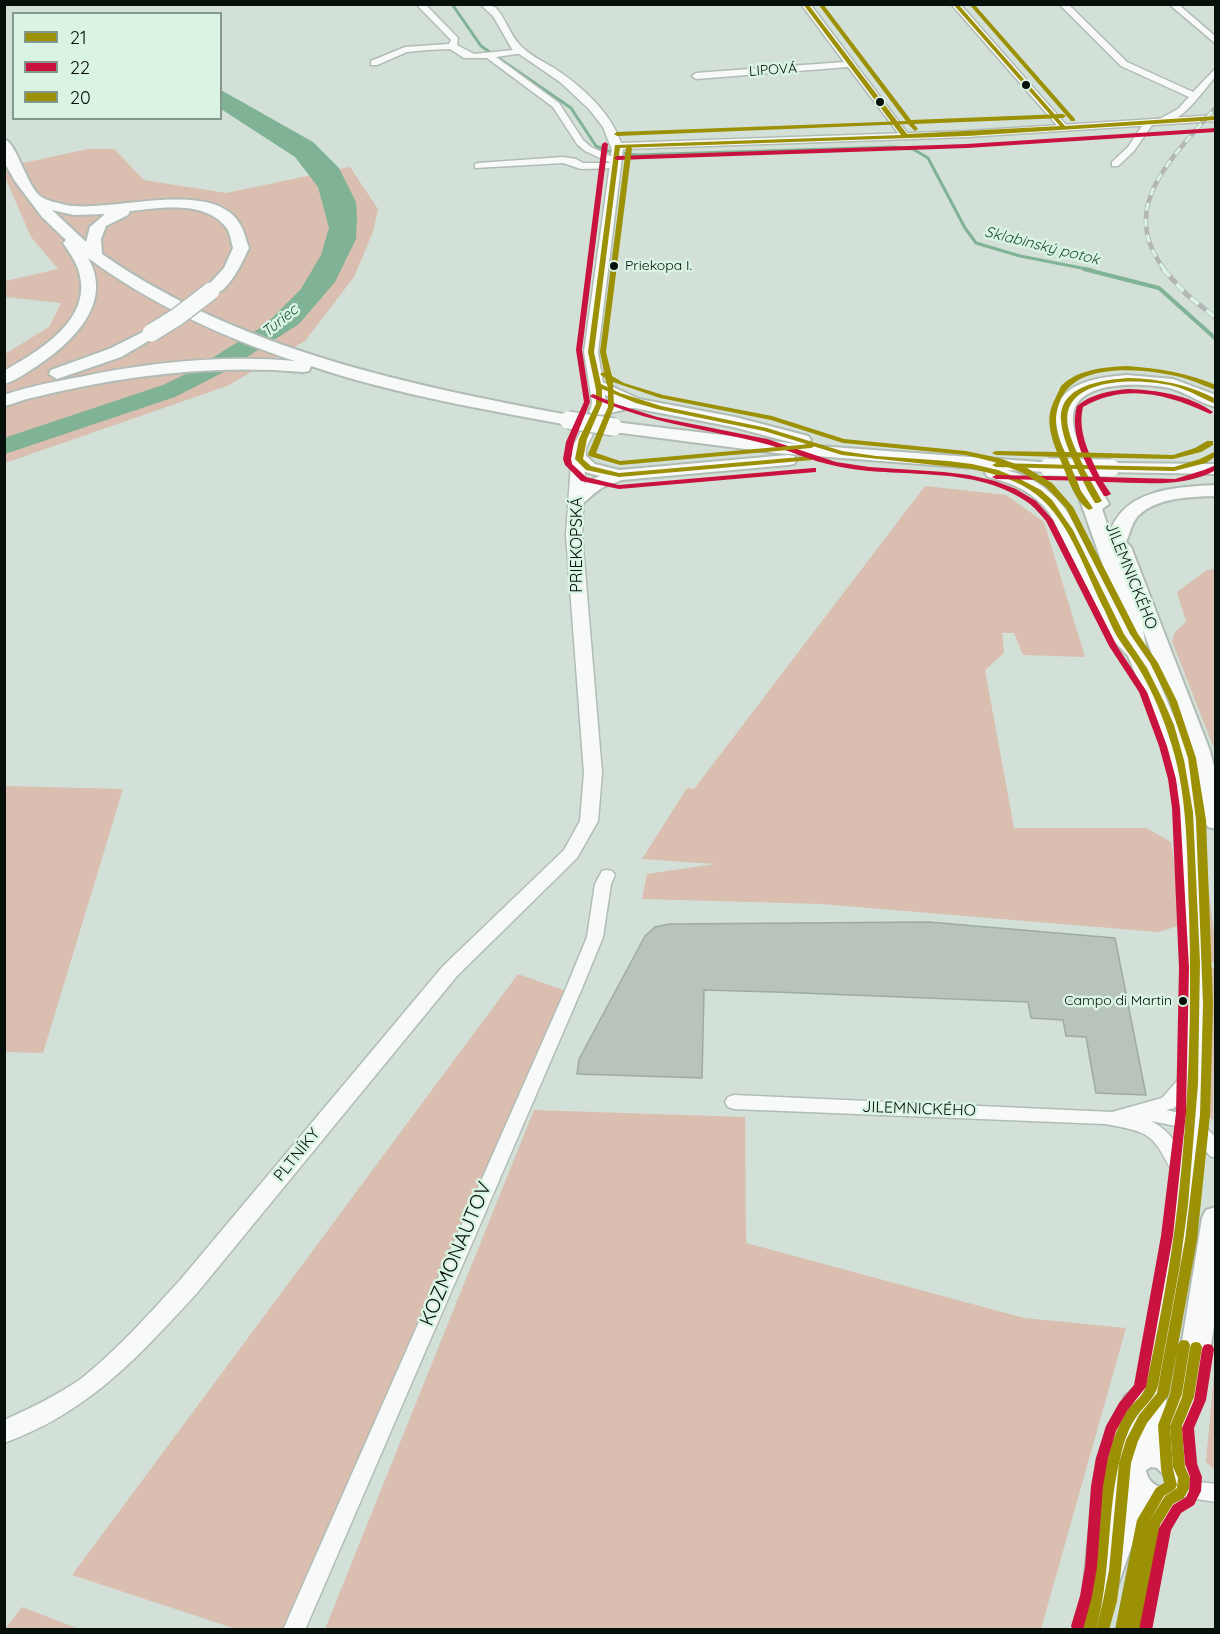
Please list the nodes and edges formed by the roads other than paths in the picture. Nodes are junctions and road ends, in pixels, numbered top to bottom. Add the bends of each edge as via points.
1 (420, 4) edge
2 (484, 4) edge
3 (805, 4) edge
4 (955, 4) edge
5 (1063, 4) edge
6 (1173, 4) edge
7 (1215, 42) edge
8 (452, 46) junction
9 (520, 51) junction
10 (488, 55) junction
11 (374, 63) dead end
12 (851, 64) junction
13 (1215, 70) edge
14 (696, 76) dead end
15 (1195, 96) junction
16 (1215, 118) edge
17 (1155, 122) junction
18 (1064, 128) junction
19 (905, 136) junction
20 (4, 143) edge
21 (617, 156) junction
22 (1115, 164) dead end
23 (478, 166) dead end
24 (36, 200) junction
25 (134, 207) junction
26 (64, 232) junction
27 (95, 256) junction
28 (115, 353) junction
29 (282, 357) junction
30 (4, 379) edge
31 (598, 385) junction
32 (4, 393) edge
33 (29, 393) junction
34 (4, 401) edge
35 (1215, 402) edge
36 (634, 403) junction
37 (598, 411) junction
38 (1215, 453) edge
39 (849, 455) junction
40 (579, 459) junction
41 (957, 463) junction
42 (1174, 469) junction
43 (1215, 469) edge
44 (619, 474) junction
45 (1215, 490) edge
46 (1091, 492) junction
47 (576, 500) junction
48 (1118, 540) junction
49 (1138, 656) junction
50 (1215, 822) edge
51 (571, 854) joint
52 (606, 875) dead end
53 (1194, 1074) junction
54 (734, 1102) dead end
55 (1140, 1112) junction
56 (1105, 1117) junction
57 (1191, 1122) junction
58 (1215, 1151) edge
59 (1186, 1187) junction
60 (1215, 1218) edge
61 (1151, 1393) junction
62 (4, 1432) edge
63 (1144, 1454) junction
64 (1177, 1485) junction
65 (1137, 1489) junction
66 (1215, 1493) edge
67 (1099, 1593) junction
68 (294, 1629) edge
69 (1089, 1629) edge
70 (1133, 1629) edge

1 - 8 street via 454,39
2 - 9 street via 498,14
3 - 12 street
4 - 18 street
5 - 15 street via 1124,64
6 - 7 street
8 - 10 street via 467,56
8 - 11 street via 410,49
9 - 10 street
9 - 21 street via 556,74 583,98 601,119
10 - 21 street via 556,105 588,149
12 - 14 street, LIPOVÁ via 711,71
12 - 19 street
13 - 15 street
15 - 17 street via 1181,111
16 - 17 street
17 - 18 street
17 - 22 street
18 - 19 street
19 - 21 street
20 - 24 main road via 13,166
21 - 23 street via 581,166 563,160
21 - 31 street via 591,352
24 - 25 main road via 80,212
24 - 26 main road
25 - 27 main road via 98,225 92,239
25 - 28 main road, bridge via 168,204 214,211 237,230 241,248 231,270 211,291 177,317
26 - 27 main road
26 - 30 main road via 87,271 84,309 63,337
27 - 29 main road via 158,297
28 - 32 main road
28 - 33 main road
29 - 33 main road via 173,366 103,376
29 - 39 main road, bridge via 568,420
31 - 36 main road
31 - 37 street
33 - 34 main road
35 - 46 main road via 1187,388 1144,380 1113,381 1077,393 1067,404 1064,421
36 - 37 main road
36 - 39 main road via 735,422
37 - 40 street, PRIEKOPSKÁ via 581,439
38 - 42 main road
39 - 41 main road
39 - 44 main road
40 - 44 main road via 589,468
40 - 47 street, PRIEKOPSKÁ
41 - 42 main road, bridge
41 - 49 main road via 1027,483 1049,499 1124,641
42 - 43 main road
44 - 47 main road via 594,485
45 - 48 main road via 1146,503 1124,521
46 - 48 main road, JILEMNICKÉHO
46 - 49 main road, JILEMNICKÉHO via 1089,500 1131,617
47 - 51 street, PRIEKOPSKÁ via 576,578 593,792 589,821
48 - 50 main road, JILEMNICKÉHO via 1185,711 1207,779
49 - 53 main road, JILEMNICKÉHO via 1178,751 1184,779 1195,927
51 - 62 street, PLTNÍKY via 450,971 189,1286 143,1336 90,1384 49,1411
52 - 68 street, KOZMONAUTOV via 595,937 572,993
53 - 55 street, JILEMNICKÉHO via 1168,1102
53 - 57 main road, JILEMNICKÉHO
54 - 56 street, JILEMNICKÉHO
55 - 56 street, JILEMNICKÉHO
55 - 57 street, JILEMNICKÉHO
56 - 59 street, JILEMNICKÉHO via 1142,1123 1155,1130 1171,1146
57 - 58 street
57 - 59 main road, JILEMNICKÉHO
59 - 61 main road, JILEMNICKÉHO
60 - 64 main road via 1188,1396 1176,1426
61 - 63 main road, JILEMNICKÉHO via 1152,1426
61 - 67 main road, JILEMNICKÉHO via 1136,1405 1112,1460
63 - 64 main road via 1166,1457
63 - 65 main road, JILEMNICKÉHO via 1133,1462 1130,1471
64 - 65 main road via 1150,1499
64 - 66 street
64 - 70 main road via 1154,1522
65 - 67 main road, JILEMNICKÉHO
67 - 69 main road, JILEMNICKÉHO

